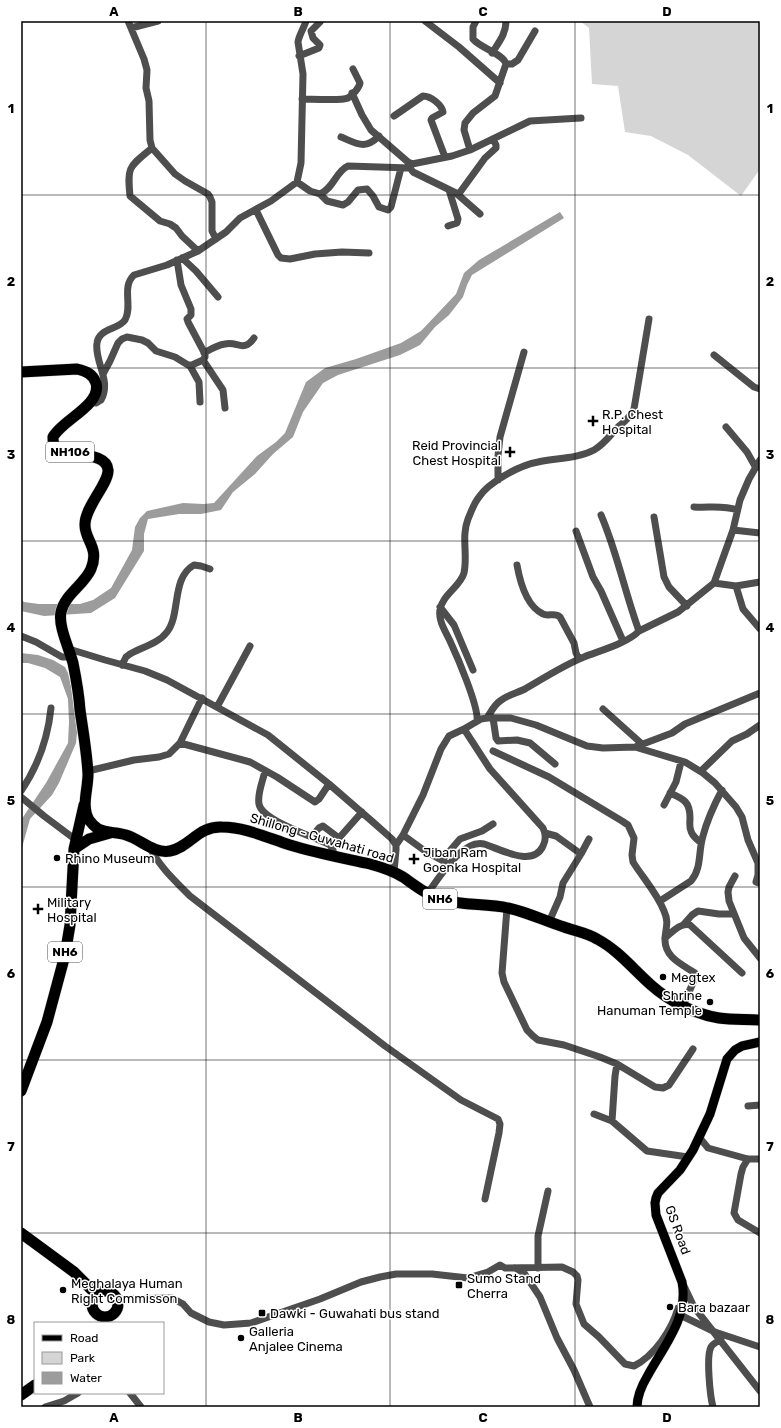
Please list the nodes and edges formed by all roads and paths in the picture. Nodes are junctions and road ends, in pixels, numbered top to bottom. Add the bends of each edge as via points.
1 (128, 21) edge
2 (158, 21) edge
3 (306, 21) edge
4 (425, 21) edge
5 (476, 21) edge
6 (506, 21) edge
7 (320, 22) dead end
8 (131, 28) junction
9 (535, 31) dead end
10 (492, 52) junction
11 (300, 56) junction
12 (506, 64) junction
13 (353, 69) dead end
14 (500, 83) junction
15 (352, 93) junction
16 (302, 99) junction
17 (394, 116) dead end
18 (581, 118) dead end
19 (379, 136) junction
20 (341, 137) dead end
21 (493, 139) junction
22 (152, 148) junction
23 (470, 150) junction
24 (445, 157) junction
25 (411, 166) junction
26 (400, 168) junction
27 (297, 182) junction
28 (449, 190) junction
29 (320, 194) junction
30 (458, 195) junction
31 (256, 210) junction
32 (480, 214) dead end
33 (448, 226) dead end
34 (216, 239) junction
35 (198, 251) junction
36 (369, 254) dead end
37 (179, 259) junction
38 (218, 297) dead end
39 (648, 319) dead end
40 (254, 338) dead end
41 (524, 352) dead end
42 (714, 355) dead end
43 (203, 357) junction
44 (190, 366) junction
45 (21, 372) edge
46 (103, 374) junction
47 (760, 389) edge
48 (91, 402) junction
49 (200, 402) dead end
50 (225, 408) dead end
51 (726, 427) dead end
52 (760, 460) edge
53 (756, 468) junction
54 (498, 480) junction
55 (694, 507) dead end
56 (737, 510) junction
57 (600, 514) dead end
58 (654, 517) dead end
59 (733, 530) junction
60 (576, 531) dead end
61 (760, 533) edge
62 (517, 565) dead end
63 (210, 569) dead end
64 (760, 582) edge
65 (714, 584) junction
66 (736, 586) junction
67 (687, 606) junction
68 (440, 607) junction
69 (760, 629) edge
70 (639, 631) junction
71 (21, 636) edge
72 (623, 641) junction
73 (250, 646) dead end
74 (69, 650) junction
75 (579, 659) junction
76 (122, 665) junction
77 (473, 670) dead end
78 (760, 693) edge
79 (202, 698) junction
80 (217, 707) junction
81 (51, 708) dead end
82 (603, 709) dead end
83 (490, 718) junction
84 (477, 721) junction
85 (760, 725) edge
86 (464, 729) junction
87 (180, 743) junction
88 (642, 744) junction
89 (635, 747) junction
90 (493, 751) dead end
91 (681, 762) junction
92 (555, 764) dead end
93 (265, 770) junction
94 (88, 771) junction
95 (701, 771) junction
96 (329, 784) junction
97 (722, 790) junction
98 (670, 793) junction
99 (21, 795) edge
100 (85, 804) junction
101 (664, 805) dead end
102 (362, 812) junction
103 (493, 824) dead end
104 (113, 832) junction
105 (545, 833) junction
106 (403, 836) junction
107 (312, 837) junction
108 (589, 839) dead end
109 (701, 843) junction
110 (75, 845) junction
111 (396, 845) junction
112 (149, 846) junction
113 (581, 854) junction
114 (334, 856) junction
115 (442, 860) junction
116 (450, 864) junction
117 (394, 872) junction
118 (735, 876) dead end
119 (760, 883) edge
120 (427, 894) junction
121 (660, 901) junction
122 (508, 908) junction
123 (734, 914) junction
124 (550, 922) junction
125 (684, 924) junction
126 (666, 938) junction
127 (760, 958) edge
128 (742, 973) dead end
129 (683, 1006) junction
130 (760, 1020) edge
131 (760, 1042) edge
132 (693, 1049) dead end
133 (617, 1064) junction
134 (21, 1092) edge
135 (760, 1105) edge
136 (748, 1106) dead end
137 (594, 1114) dead end
138 (612, 1121) junction
139 (699, 1137) junction
140 (688, 1157) junction
141 (748, 1159) junction
142 (760, 1159) edge
143 (548, 1191) dead end
144 (485, 1199) dead end
145 (21, 1233) edge
146 (760, 1233) edge
147 (515, 1268) junction
148 (538, 1268) junction
149 (683, 1284) junction
150 (96, 1294) junction
151 (117, 1299) junction
152 (680, 1315) junction
153 (98, 1320) edge
154 (715, 1332) junction
155 (721, 1340) junction
156 (760, 1347) edge
157 (760, 1379) edge
158 (754, 1385) junction
159 (34, 1386) edge
160 (760, 1392) edge
161 (21, 1394) edge
162 (76, 1394) edge
163 (131, 1394) edge
164 (45, 1407) edge
165 (141, 1407) edge
166 (590, 1407) edge
167 (637, 1407) edge
168 (713, 1407) edge

1 - 8 street
2 - 8 street
3 - 11 street via 298,38
4 - 14 street
5 - 10 street via 473,39
6 - 10 street via 503,36
7 - 11 street via 311,31 313,38 320,45 319,48
8 - 22 street via 147,70 146,88
9 - 12 street via 518,60
10 - 12 street via 503,58
11 - 16 street via 303,74
12 - 14 street
13 - 15 street via 360,82
14 - 23 street via 494,96 465,123 464,130
15 - 16 street via 346,98
15 - 19 street via 366,122
16 - 27 street via 302,158
17 - 24 street via 423,96 441,106 443,112 431,120
18 - 21 street via 530,121
19 - 20 street via 370,144 364,145
19 - 25 street
21 - 23 street
21 - 30 street via 496,148 485,158
22 - 34 street via 175,174 208,194 212,202 212,231
22 - 35 street via 130,168 130,196 154,217 176,228
23 - 24 street
24 - 25 street
25 - 26 street
25 - 28 street via 415,173
26 - 29 street via 348,166 330,187
26 - 29 street via 391,207 388,210 380,207 367,189 358,190 343,205 327,201
27 - 29 street
27 - 31 street
28 - 30 street
28 - 33 street via 458,219 457,223
30 - 32 street
31 - 34 street via 240,218
31 - 36 street via 281,258 330,253
34 - 35 street
35 - 37 street
37 - 38 street via 196,271
37 - 43 street via 181,285 191,309 191,315 187,320
37 - 46 street via 134,275 130,279 124,320 101,335 97,342
39 - 54 street via 634,409 626,420 594,450 524,466
40 - 43 street via 246,345 226,343 215,347
41 - 54 street via 500,437
42 - 47 street
43 - 44 street
43 - 50 street via 223,390
44 - 46 street via 175,357 156,351 142,340 127,337 118,343
44 - 49 street via 199,382
45 - 48 highway via 69,368 86,371 92,375 97,386
46 - 48 street via 104,396 98,402
48 - 74 highway, NH106 via 53,437 54,444 61,450 101,460 108,469 84,526 93,549 93,563 85,578 65,602 60,618
51 - 53 street via 747,452
52 - 53 street
53 - 56 street via 743,491
54 - 68 street via 479,497 469,517 464,532 466,557 463,576
55 - 56 street via 723,506
56 - 59 street
57 - 70 street via 610,537
58 - 67 street via 664,576
59 - 61 street
59 - 65 street
60 - 72 street via 593,577
62 - 75 street via 520,580 529,600 544,615 560,617 574,643
63 - 76 street via 194,565 187,571 181,582 167,633 160,640 130,654
64 - 66 street
65 - 66 street
65 - 67 street
66 - 69 street via 743,609
67 - 70 street
68 - 77 street via 454,625
68 - 84 street via 442,624 476,707
70 - 72 street
71 - 74 street via 62,657
72 - 75 street
73 - 80 street
74 - 76 street
74 - 94 highway, NH106 via 77,686
75 - 83 street via 504,698 494,707
76 - 79 street via 146,671
78 - 88 street
79 - 80 street
79 - 87 street
80 - 96 street via 268,735
81 - 99 street via 45,740
82 - 88 street
83 - 84 street
83 - 89 street via 521,720 594,747
83 - 92 street via 498,740 530,743
84 - 86 street
85 - 95 street via 732,741
86 - 105 street via 490,769
86 - 106 street via 449,736 441,749
87 - 93 street via 250,762
87 - 94 street via 165,756 143,758
88 - 89 street
89 - 91 street
90 - 121 street via 549,777 628,825 634,838 633,862
91 - 95 street
91 - 98 street via 679,775
93 - 96 street via 315,802
93 - 107 street via 258,800 261,809 273,819
94 - 100 highway, NH106
95 - 97 street
96 - 102 street
97 - 109 street via 712,809
97 - 119 street via 742,817 758,864 756,882
98 - 101 street
98 - 109 street via 688,804 690,829
99 - 110 street
100 - 104 highway, NH106 via 92,825 100,830
100 - 110 highway, NH106
102 - 107 street via 339,838 323,826
102 - 111 street
103 - 115 street via 460,839
104 - 110 highway
104 - 112 highway, Shillong - Guwahati road / NH6 via 132,837
105 - 113 street via 556,836
105 - 116 street via 543,847 532,856 521,857 480,843 467,847
106 - 111 street
106 - 115 street
107 - 114 street via 332,847
108 - 113 street
109 - 121 street via 699,865 694,876
110 - 134 highway, NH6 via 70,924 65,954 47,1022
111 - 117 street
112 - 114 highway, Shillong - Guwahati road / NH6 via 158,851 170,851 184,845 201,831 221,827 247,831
112 - 144 street via 163,869 190,896 398,1056 460,1100 498,1119 499,1133
113 - 124 street via 563,883
114 - 117 highway, Shillong - Guwahati road / NH6
115 - 116 street
116 - 120 street
117 - 120 highway, Shillong - Guwahati road / NH6
118 - 123 street via 728,892
120 - 122 highway, Shillong - Guwahati road / NH6 via 446,901
121 - 126 street via 668,926
122 - 124 highway, Shillong - Guwahati road / NH6
122 - 133 street via 502,973 527,1030 538,1040 564,1045
123 - 125 street via 698,911
123 - 127 street via 744,938
124 - 129 highway, Shillong - Guwahati road / NH6 via 605,944 661,993
125 - 126 street
125 - 128 street via 690,925 701,934
126 - 129 street via 670,955 695,973
129 - 130 highway, Shillong - Guwahati road / NH6 via 721,1018
131 - 139 main road, GS Road via 742,1046 727,1059 710,1114
132 - 133 street via 669,1086 663,1088 656,1087
133 - 138 street
135 - 136 street
137 - 138 street
138 - 140 street via 647,1151
139 - 140 main road, GS Road
139 - 141 street via 708,1148
140 - 149 main road, GS Road via 680,1170 658,1193 655,1203 656,1215
141 - 142 street
141 - 146 street via 743,1166 734,1213 738,1220
143 - 148 street via 538,1236
145 - 150 highway via 74,1272
147 - 148 street
147 - 151 street via 500,1265 468,1278 432,1274 396,1274 380,1277 259,1321 236,1325 209,1322 172,1298
147 - 166 street via 524,1273 540,1298
148 - 149 street via 562,1267 577,1276 576,1304 584,1324 628,1366 638,1364 660,1343 678,1310
149 - 152 main road, GS Road via 683,1306
149 - 154 street via 694,1306
150 - 151 highway via 108,1291
150 - 153 highway via 92,1300 92,1308
151 - 153 highway via 118,1307 114,1314
152 - 154 street
152 - 167 main road, GS Road via 641,1388
154 - 155 street
154 - 156 street
155 - 158 street
155 - 168 street via 714,1343 710,1350 710,1392
157 - 158 street
158 - 160 street
159 - 161 highway
162 - 164 street
163 - 165 street

